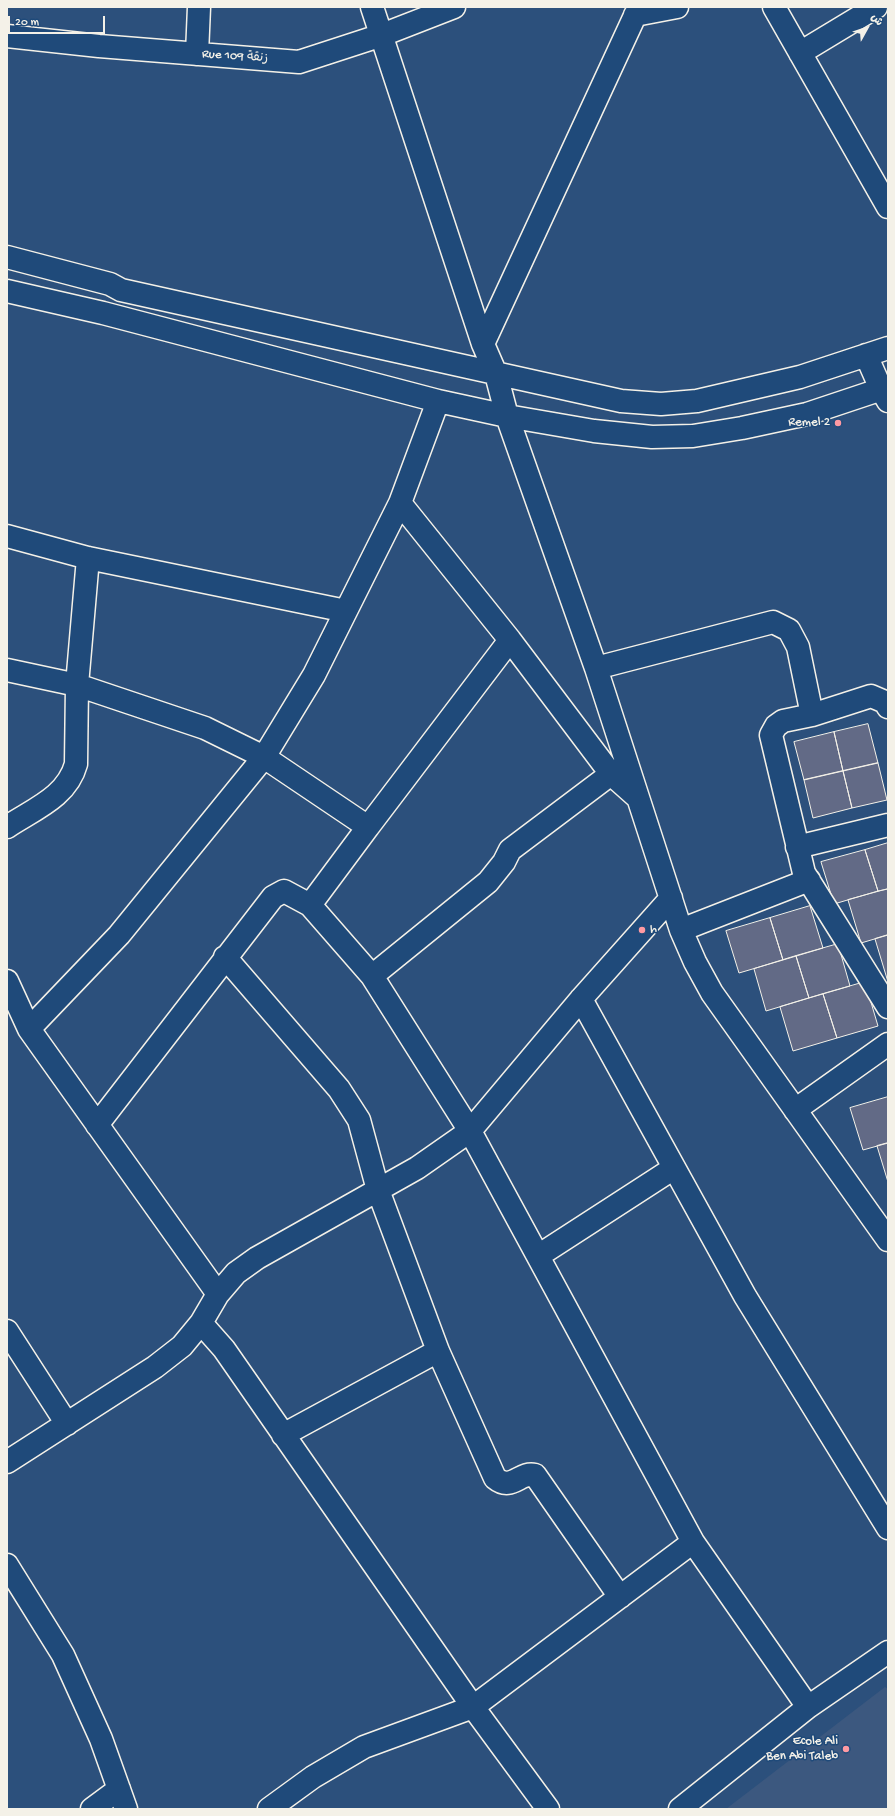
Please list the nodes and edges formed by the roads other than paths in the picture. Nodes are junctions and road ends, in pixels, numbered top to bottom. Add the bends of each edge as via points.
1 (199, 7) edge
2 (372, 7) edge
3 (454, 7) edge
4 (677, 7) edge
5 (774, 7) edge
6 (876, 7) edge
7 (637, 11) edge
8 (382, 34) junction
9 (7, 36) edge
10 (800, 53) junction
11 (197, 54) junction
12 (888, 206) edge
13 (7, 257) edge
14 (7, 291) edge
15 (483, 344) junction
16 (888, 348) edge
17 (866, 355) junction
18 (496, 374) junction
19 (886, 392) edge
20 (438, 401) junction
21 (506, 416) junction
22 (400, 503) junction
23 (7, 536) edge
24 (88, 558) junction
25 (346, 611) junction
26 (510, 640) junction
27 (596, 668) junction
28 (7, 670) edge
29 (77, 685) junction
30 (888, 707) edge
31 (812, 715) junction
32 (264, 757) junction
33 (611, 774) junction
34 (638, 798) junction
35 (888, 825) edge
36 (7, 827) edge
37 (368, 827) junction
38 (797, 847) junction
39 (809, 880) junction
40 (671, 898) junction
41 (310, 905) junction
42 (681, 930) junction
43 (226, 957) junction
44 (372, 976) junction
45 (7, 981) edge
46 (581, 999) junction
47 (888, 1007) edge
48 (29, 1029) junction
49 (888, 1044) edge
50 (795, 1110) junction
51 (97, 1125) junction
52 (470, 1131) junction
53 (674, 1168) junction
54 (378, 1190) junction
55 (888, 1240) edge
56 (538, 1256) junction
57 (218, 1294) junction
58 (201, 1323) junction
59 (7, 1332) edge
60 (438, 1352) junction
61 (67, 1424) junction
62 (284, 1435) junction
63 (7, 1462) edge
64 (888, 1528) edge
65 (693, 1542) junction
66 (7, 1565) edge
67 (620, 1597) junction
68 (885, 1659) edge
69 (808, 1707) junction
70 (473, 1708) junction
71 (119, 1789) junction
72 (92, 1809) edge
73 (126, 1809) edge
74 (269, 1809) edge
75 (548, 1809) edge
76 (680, 1809) edge

1 - 11 street
2 - 8 street
3 - 8 street, Rue 109 زنقة
4 - 7 street
5 - 10 street
6 - 10 street
7 - 15 street
8 - 11 street, Rue 109 زنقة via 299,62
8 - 15 street
9 - 11 street, Rue 109 زنقة
10 - 12 street
13 - 18 street via 110,284 121,290
14 - 20 street via 103,313
15 - 18 street
16 - 17 street
17 - 18 street via 800,377 737,393 697,401 660,404 621,401
17 - 19 street
18 - 21 street
19 - 21 street via 807,414 693,436 652,437 594,431
20 - 21 street
20 - 22 street
21 - 27 street
22 - 25 street
22 - 26 street
23 - 24 street
24 - 25 street
24 - 29 street
25 - 32 street via 314,676
26 - 33 street
26 - 37 street
27 - 31 street via 773,622 789,630 798,647
27 - 34 street
28 - 29 street
29 - 32 street via 205,728
29 - 36 street via 76,764 73,774 60,793
30 - 31 street via 881,700 871,696
31 - 38 street via 783,721 776,726 771,735
32 - 37 street
32 - 48 street via 119,935
33 - 34 street
33 - 44 street via 510,850 488,882
34 - 40 street
35 - 38 street
37 - 41 street
38 - 39 street via 804,873
39 - 42 street
39 - 47 street
40 - 42 street
40 - 46 street
41 - 43 street via 291,893 279,892
41 - 44 street
42 - 50 street via 712,993
43 - 51 street
43 - 54 street via 346,1099 359,1120
44 - 52 street
45 - 48 street
46 - 52 street
46 - 53 street
48 - 51 street
49 - 50 street
50 - 55 street
51 - 57 street
52 - 54 street via 417,1168
52 - 56 street
53 - 56 street
53 - 64 street via 745,1296
54 - 57 street via 257,1258 236,1273
54 - 60 street
56 - 65 street
57 - 58 street
58 - 61 street via 182,1346 156,1367
58 - 62 street via 224,1349
59 - 61 street
60 - 62 street
60 - 67 street via 496,1478 501,1483 508,1484 530,1474 535,1475
61 - 63 street
62 - 70 street
65 - 67 street
65 - 69 street
66 - 71 street via 63,1655 101,1739
67 - 70 street
68 - 69 street
69 - 76 street
70 - 74 street via 364,1747 313,1777
70 - 75 street
71 - 72 street
71 - 73 street

